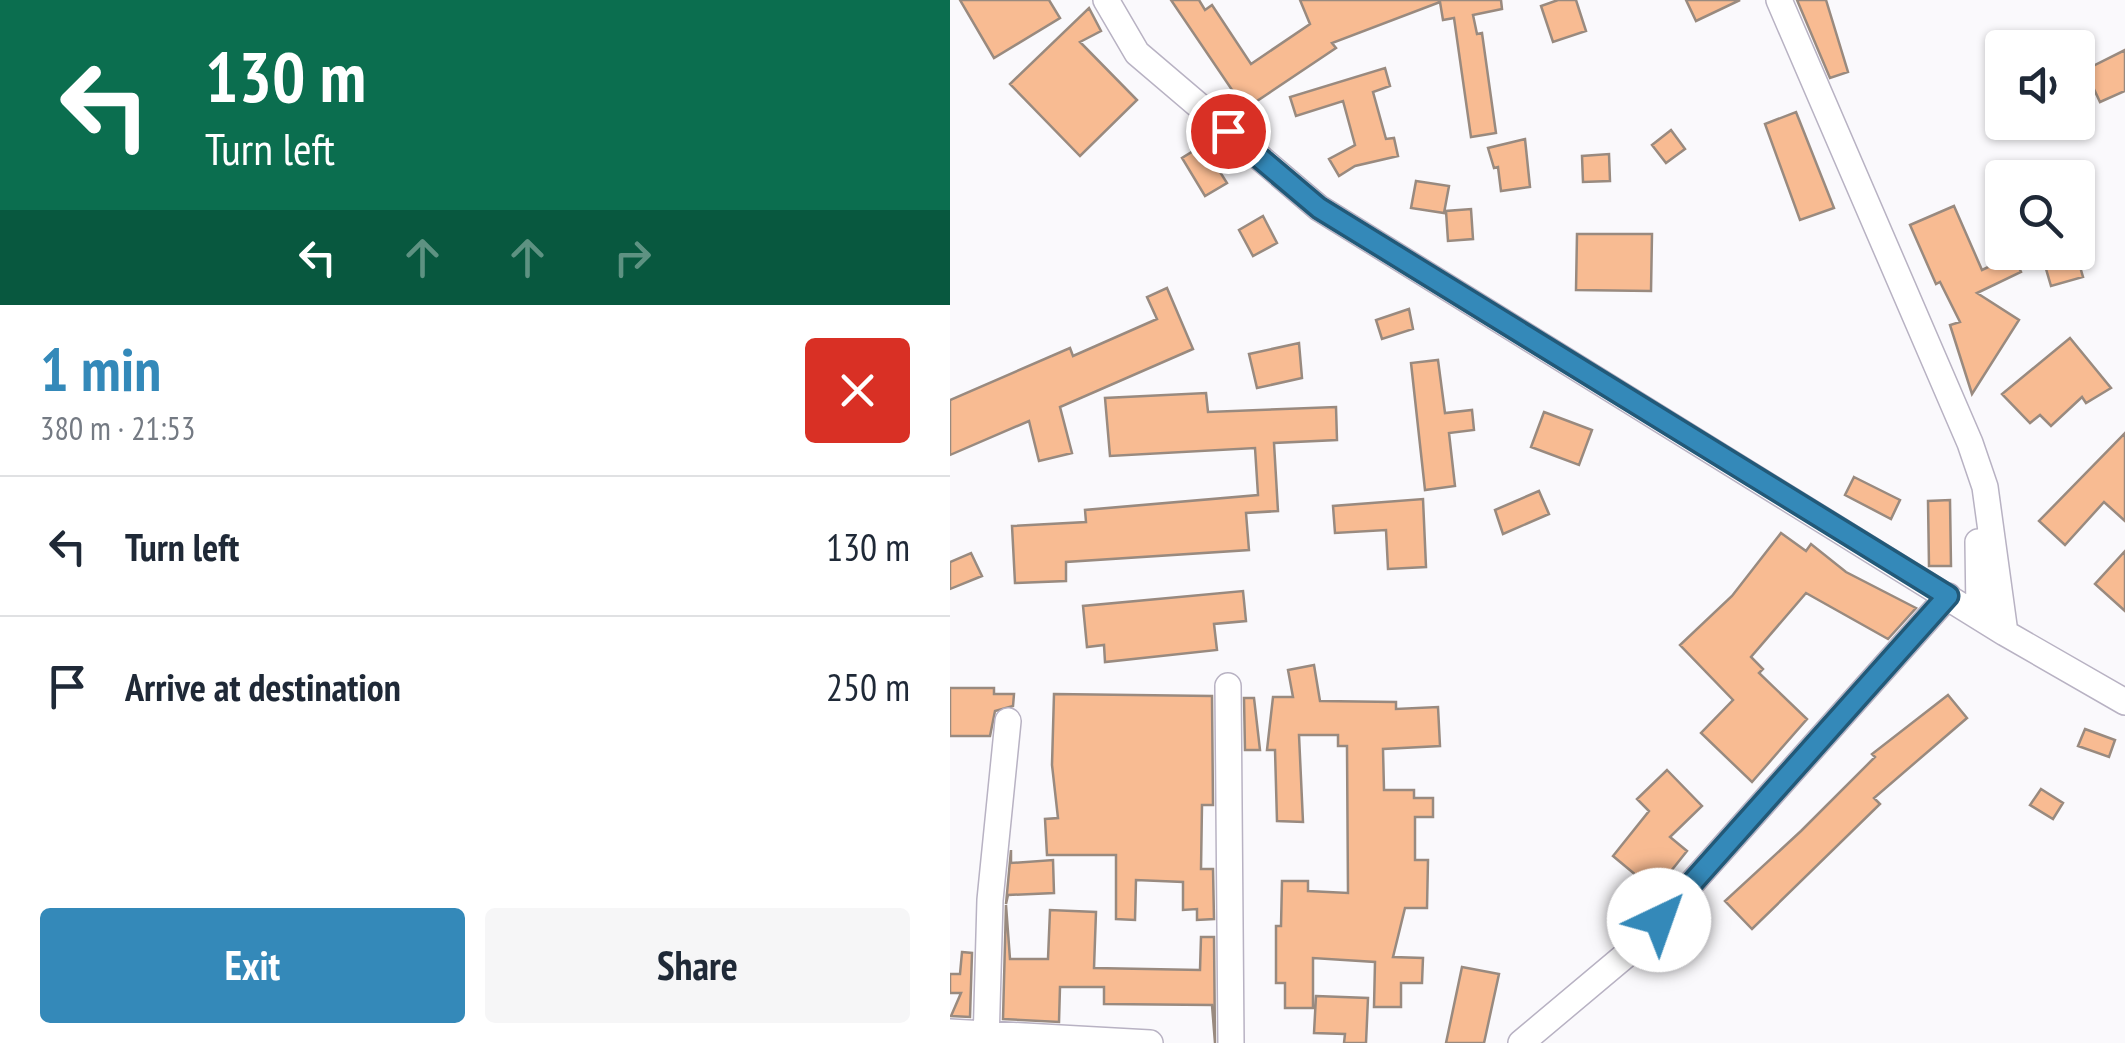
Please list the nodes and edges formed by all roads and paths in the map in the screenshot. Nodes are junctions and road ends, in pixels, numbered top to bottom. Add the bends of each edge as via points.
1 (1106, 0) edge
2 (1763, 0) edge
3 (1780, 0) edge
4 (1948, 596) junction
5 (1979, 614) junction
6 (2005, 633) junction
7 (1228, 686) dead end
8 (2125, 702) edge
9 (1008, 721) dead end
10 (950, 1032) edge
11 (986, 1038) edge
12 (1150, 1043) edge
13 (1231, 1043) edge
14 (1522, 1043) edge

1 - 4 street via 1136,53 1319,208
2 - 5 street via 1928,374 1963,474 1979,546
3 - 6 street via 1970,443 1988,502
4 - 5 street
4 - 14 street via 1633,949
5 - 6 street
6 - 8 street
7 - 13 street
9 - 11 street via 990,900
10 - 11 street
11 - 12 street

